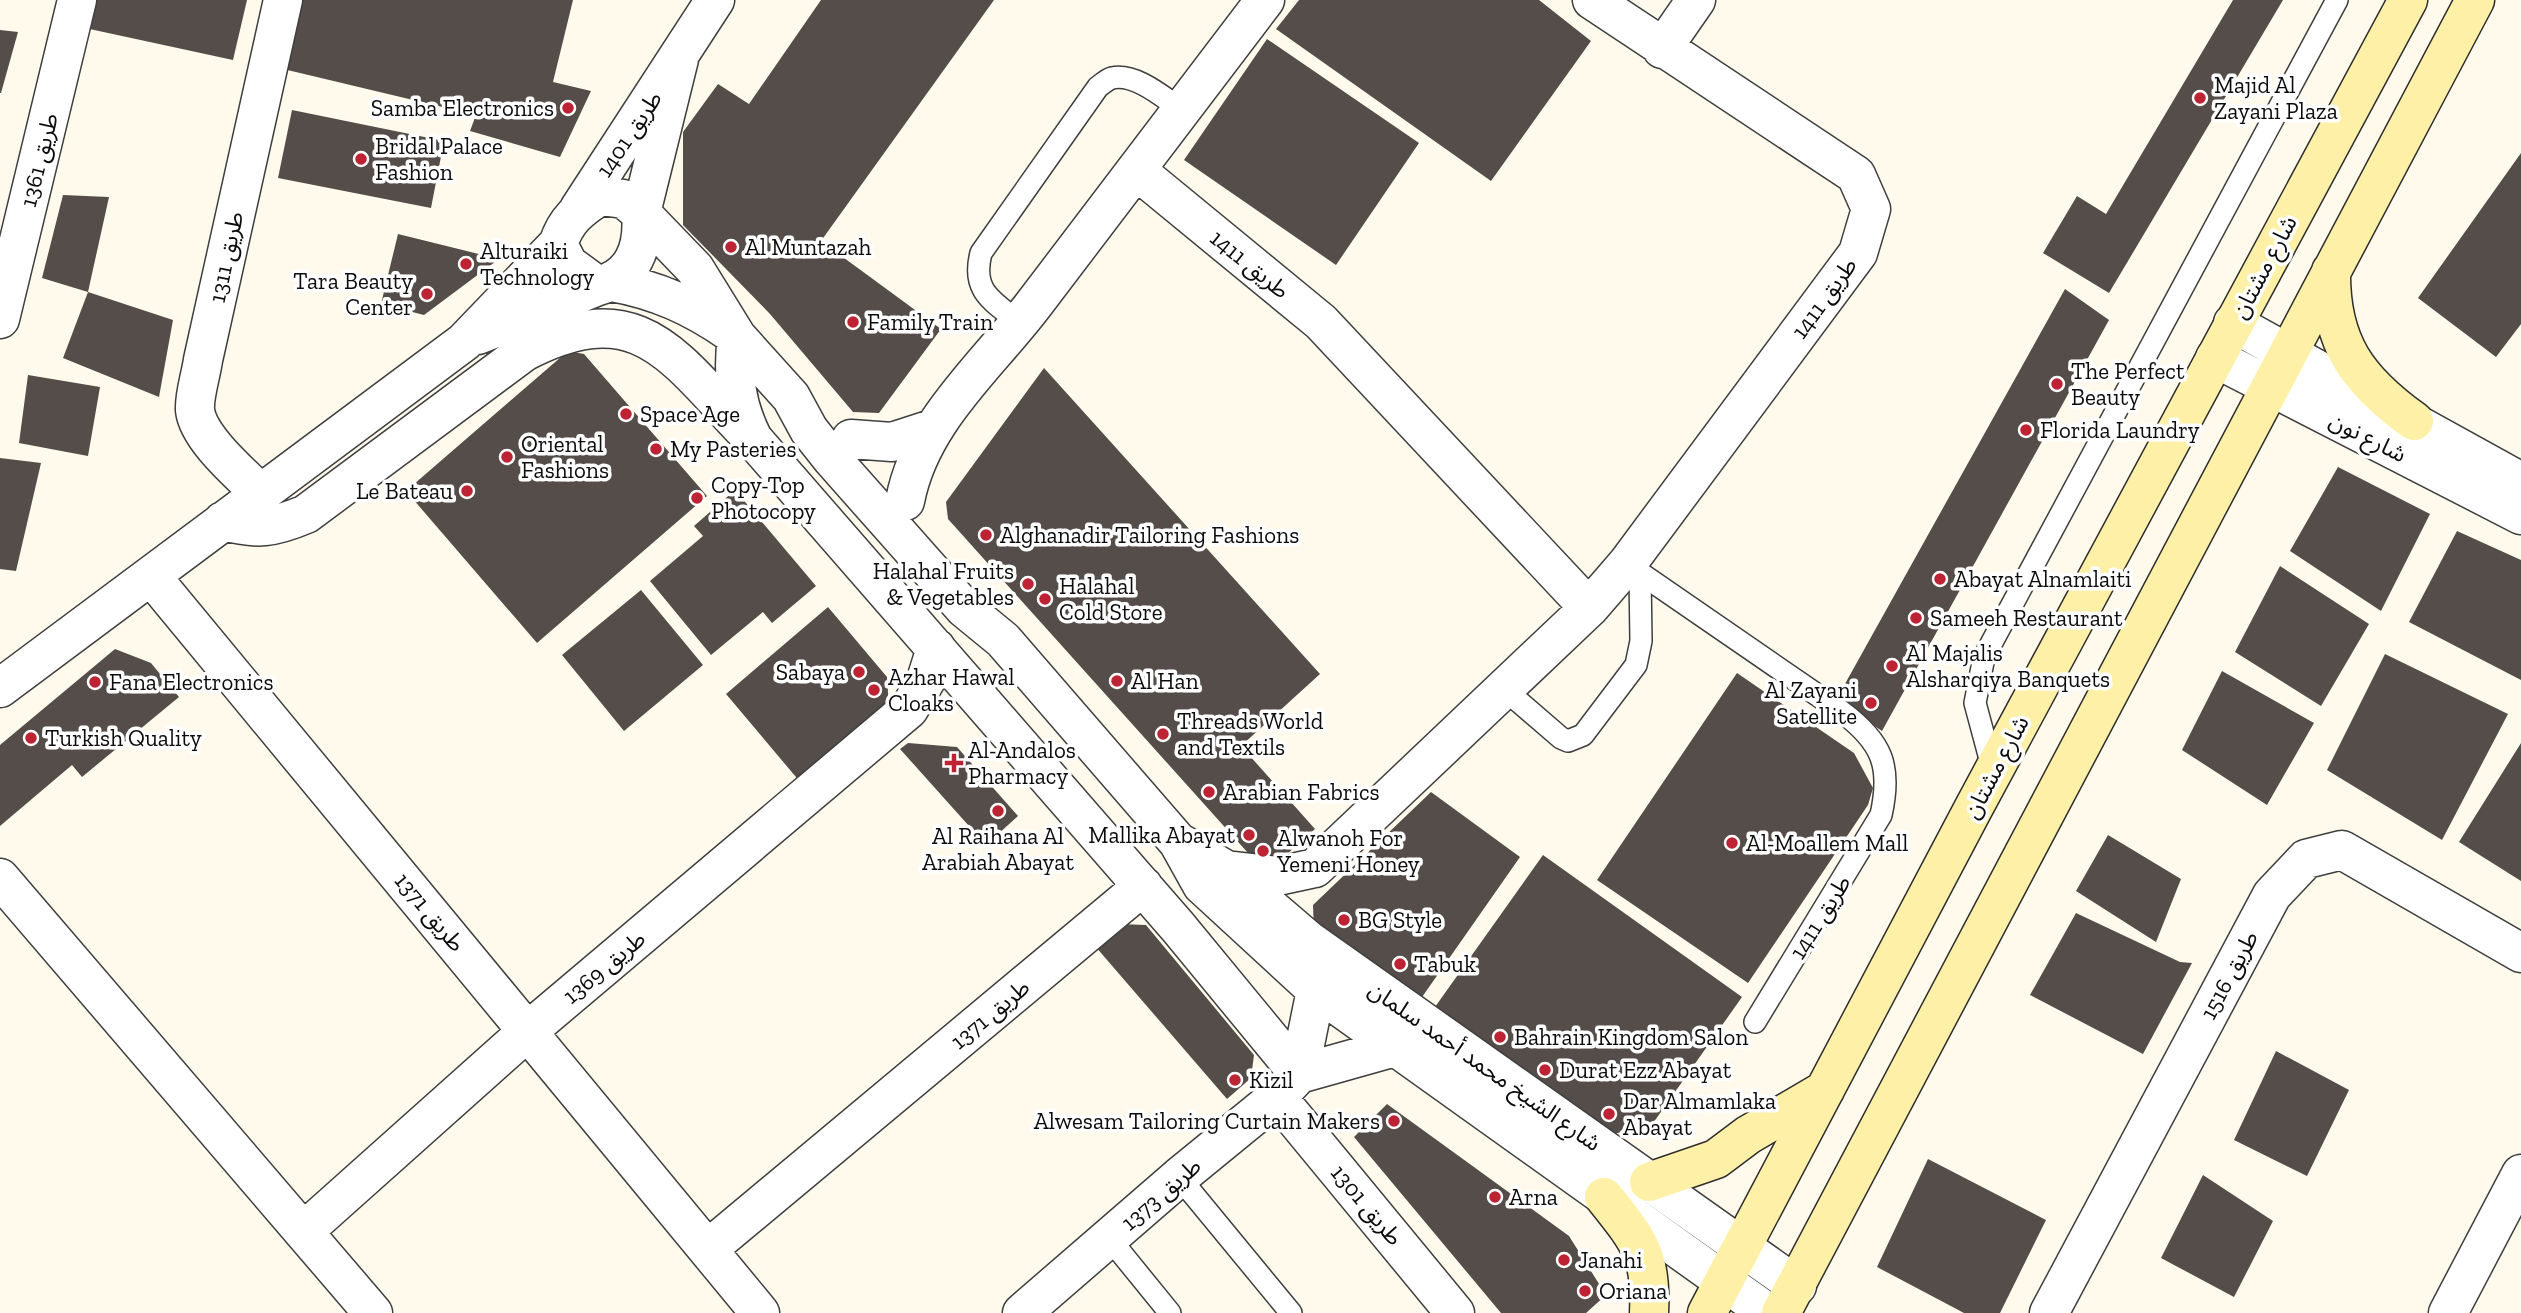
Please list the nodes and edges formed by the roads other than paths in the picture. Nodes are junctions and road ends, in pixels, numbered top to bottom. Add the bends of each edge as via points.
1 (78, 0) edge
2 (283, 0) edge
3 (1265, 0) edge
4 (1592, 0) edge
5 (1696, 0) edge
6 (2337, 0) edge
7 (2408, 0) edge
8 (2475, 0) edge
9 (707, 3) edge
10 (1662, 49) junction
11 (679, 59) junction
12 (1182, 110) junction
13 (1136, 170) junction
14 (579, 209) junction
15 (641, 213) junction
16 (558, 244) junction
17 (2331, 271) junction
18 (605, 284) junction
19 (0, 319) edge
20 (1020, 323) junction
21 (2233, 323) junction
22 (737, 337) junction
23 (464, 341) junction
24 (2288, 353) junction
25 (2215, 358) junction
26 (2270, 387) junction
27 (791, 397) junction
28 (2414, 421) junction
29 (932, 429) junction
30 (753, 439) junction
31 (851, 439) junction
32 (2521, 482) edge
33 (880, 486) junction
34 (260, 493) junction
35 (2521, 515) edge
36 (223, 522) junction
37 (1634, 570) junction
38 (151, 576) junction
39 (1589, 608) junction
40 (1003, 640) junction
41 (936, 648) junction
42 (0, 688) edge
43 (1504, 689) junction
44 (980, 699) junction
45 (909, 709) junction
46 (1994, 771) junction
47 (1178, 842) junction
48 (1315, 868) junction
49 (1226, 870) junction
50 (0, 878) edge
51 (1143, 886) junction
52 (1178, 927) junction
53 (1256, 936) junction
54 (1308, 940) junction
55 (2521, 953) edge
56 (1316, 990) junction
57 (1755, 1022) dead end
58 (528, 1031) junction
59 (1395, 1047) junction
60 (1288, 1086) junction
61 (1825, 1090) junction
62 (2521, 1174) edge
63 (1179, 1177) junction
64 (1649, 1182) junction
65 (1604, 1197) junction
66 (304, 1231) junction
67 (1109, 1238) junction
68 (708, 1249) junction
69 (1733, 1263) junction
70 (1789, 1299) edge
71 (373, 1313) edge
72 (760, 1313) edge
73 (1022, 1313) edge
74 (1170, 1313) edge
75 (1291, 1313) edge
76 (1455, 1313) edge
77 (1649, 1313) edge
78 (1707, 1313) edge
79 (1768, 1313) edge
80 (2049, 1313) edge
81 (2448, 1313) edge

1 - 19 street, طريق 1361
2 - 34 street, طريق 1311 via 195,410 216,447
3 - 12 street
4 - 10 street, طريق 1411
5 - 10 street
6 - 46 lane via 1984,657 1975,703
7 - 21 street, شارع مشتان
8 - 17 street
9 - 11 street, طريق 1401
10 - 37 street, طريق 1411 via 1856,175 1871,209 1858,253
11 - 14 street, طريق 1401
11 - 15 street, طريق 1401
12 - 13 street
12 - 20 lane via 1147,86 1129,80 1112,78 1098,87 981,253 976,271 982,292
13 - 20 street
13 - 39 street, طريق 1411 via 1321,322
14 - 15 street via 600,196 624,200
14 - 16 street
15 - 18 street via 643,236 629,269
15 - 22 street, شارع الشيخ محمد أحمد سلمان via 695,269
16 - 18 street via 580,276
16 - 23 street
17 - 24 street
17 - 28 street via 2335,318 2354,364 2380,396
18 - 22 street, شارع الشيخ محمد أحمد سلمان via 645,288 677,300
18 - 23 street
20 - 29 street
21 - 24 street, شارع نون
21 - 25 street, شارع مشتان
22 - 27 street, شارع الشيخ محمد أحمد سلمان
22 - 30 street via 735,390
23 - 34 street
24 - 26 street
24 - 28 street, شارع نون
25 - 26 street, شارع نون
25 - 46 street, شارع مشتان
26 - 35 street, شارع نون
26 - 70 street
27 - 31 street, شارع الشيخ محمد أحمد سلمان via 824,415
27 - 33 street, شارع الشيخ محمد أحمد سلمان via 809,430
28 - 32 street, شارع نون
29 - 31 street via 892,442
29 - 33 street via 914,463
30 - 36 street via 654,341 602,326 547,340 524,352 306,514 279,525 251,528
30 - 41 street, طريق 1301
31 - 33 street, شارع الشيخ محمد أحمد سلمان
33 - 40 street, شارع الشيخ محمد أحمد سلمان via 964,608
33 - 40 street, شارع الشيخ محمد أحمد سلمان via 969,578
34 - 36 street
36 - 38 street
37 - 39 street, طريق 1411
37 - 43 lane via 1641,641 1636,666 1583,735 1568,741 1561,738
37 - 57 lane, طريق 1411 via 1851,718 1867,731 1882,756 1888,787 1881,815
38 - 42 street
38 - 58 street, طريق 1371
39 - 43 street, طريق 1411
40 - 47 street, شارع الشيخ محمد أحمد سلمان
41 - 44 street, طريق 1301
41 - 45 street, طريق 1369 via 926,680
43 - 48 street, طريق 1411
44 - 45 street, طريق 1369 via 944,698
44 - 51 street, طريق 1301
45 - 58 street, طريق 1369
46 - 61 street, شارع مشتان
47 - 49 street, شارع الشيخ محمد أحمد سلمان
47 - 53 street, شارع الشيخ محمد أحمد سلمان via 1202,885
48 - 49 street via 1278,876
48 - 54 street via 1307,895
49 - 54 street, شارع الشيخ محمد أحمد سلمان
50 - 66 street
51 - 52 street, طريق 1301
51 - 68 street, طريق 1371
52 - 53 street via 1231,939
52 - 60 street, طريق 1301
53 - 56 street, شارع الشيخ محمد أحمد سلمان
54 - 64 street, شارع الشيخ محمد أحمد سلمان
55 - 80 street, طريق 1516 via 2342,850 2306,859 2272,895
56 - 59 street, شارع الشيخ محمد أحمد سلمان
56 - 60 street
58 - 66 street, طريق 1369
58 - 68 street, طريق 1371
59 - 60 street
59 - 65 street, شارع الشيخ محمد أحمد سلمان
60 - 63 street, طريق 1373
60 - 76 street, طريق 1301
61 - 64 street via 1716,1159
61 - 69 street, شارع مشتان
62 - 81 street
63 - 67 street, طريق 1373
63 - 75 lane
64 - 69 street, شارع الشيخ محمد أحمد سلمان
65 - 69 street, شارع الشيخ محمد أحمد سلمان
65 - 77 street via 1634,1235 1651,1276
66 - 71 street
67 - 73 street, طريق 1373
67 - 74 lane
68 - 72 street, طريق 1371
69 - 70 street, شارع الشيخ محمد أحمد سلمان
69 - 78 street, شارع مشتان
69 - 79 street, شارع الشيخ محمد أحمد سلمان

